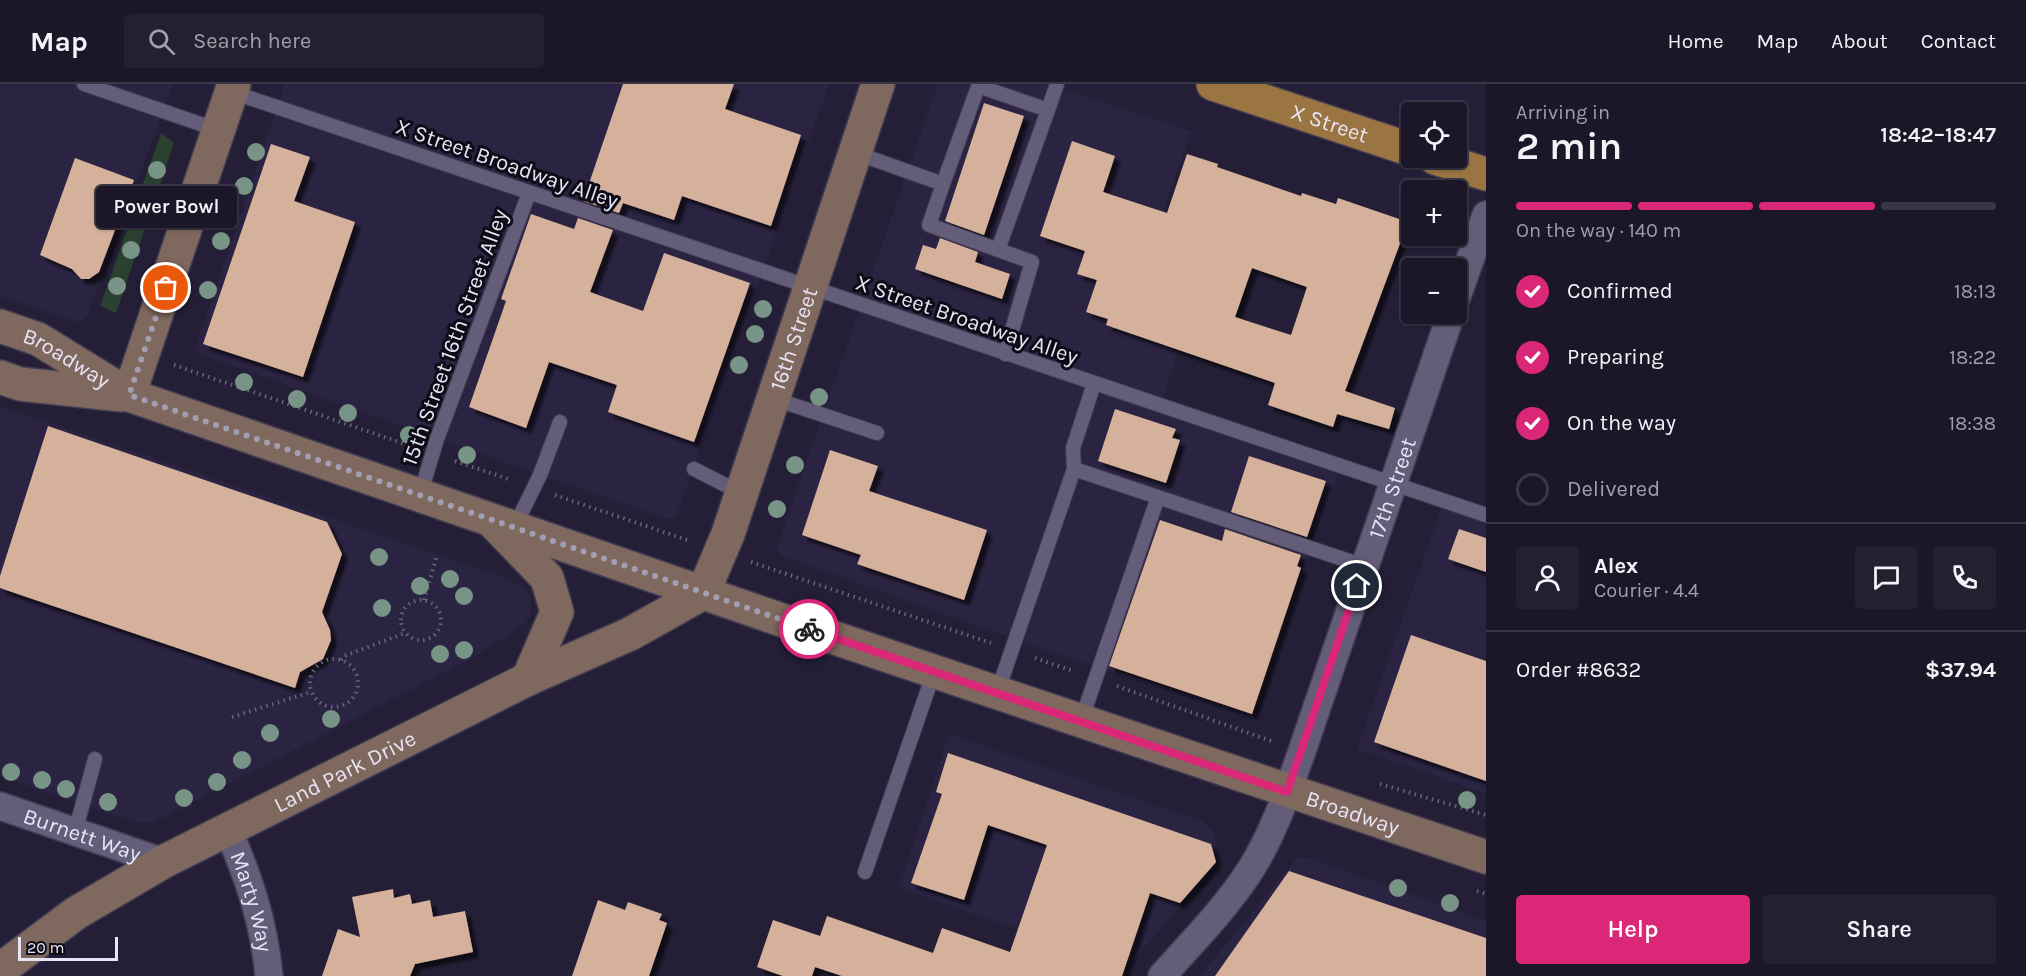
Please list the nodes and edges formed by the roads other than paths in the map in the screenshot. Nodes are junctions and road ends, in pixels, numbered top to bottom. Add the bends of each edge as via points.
1 (84, 84) edge
2 (878, 84) edge
3 (1057, 84) edge
4 (1213, 84) edge
5 (979, 85) edge
6 (233, 88) edge
7 (1048, 110) junction
8 (218, 130) junction
9 (1401, 146) edge
10 (856, 153) junction
11 (1467, 168) edge
12 (1486, 174) edge
13 (943, 184) junction
14 (529, 193) junction
15 (1486, 215) edge
16 (998, 250) junction
17 (1467, 268) edge
18 (811, 289) junction
19 (1447, 324) edge
20 (0, 326) edge
21 (1005, 354) junction
22 (0, 378) edge
23 (1094, 384) junction
24 (129, 395) junction
25 (772, 398) junction
26 (560, 422) dead end
27 (877, 433) dead end
28 (693, 469) dead end
29 (1074, 469) junction
30 (1392, 482) junction
31 (741, 493) junction
32 (420, 495) junction
33 (1158, 497) junction
34 (1486, 515) edge
35 (502, 524) junction
36 (1364, 566) junction
37 (703, 593) junction
38 (934, 672) junction
39 (528, 679) junction
40 (997, 693) junction
41 (1081, 721) junction
42 (95, 759) dead end
43 (1287, 792) junction
44 (0, 806) edge
45 (227, 828) junction
46 (75, 832) junction
47 (1486, 857) edge
48 (164, 862) junction
49 (865, 872) dead end
50 (0, 970) edge
51 (269, 976) edge
52 (1162, 976) edge

1 - 8 lane
2 - 10 main road, 16th Street
3 - 7 lane
4 - 9 main road, X Street
5 - 7 lane
5 - 13 lane
6 - 8 main road
6 - 14 lane, X Street Broadway Alley
7 - 16 lane
8 - 24 main road
10 - 13 lane
10 - 18 main road, 16th Street
11 - 12 main road
13 - 16 lane via 929,225
14 - 18 lane, X Street Broadway Alley
14 - 32 lane, 15th Street 16th Street Alley via 437,439
15 - 17 street
16 - 21 lane via 1032,261
18 - 21 lane, X Street Broadway Alley
18 - 25 main road, 16th Street
19 - 30 street, 17th Street
20 - 24 main road, Broadway via 38,339
21 - 23 lane, X Street Broadway Alley
22 - 24 main road, Broadway via 20,384
23 - 29 lane via 1073,448
23 - 30 lane, X Street Broadway Alley
24 - 32 main road, Broadway
25 - 27 lane
25 - 31 main road, 16th Street
26 - 35 lane via 540,475
28 - 31 lane
29 - 33 lane
29 - 40 lane
30 - 34 lane, X Street Broadway Alley
30 - 36 street, 17th Street
31 - 37 main road, 16th Street
32 - 35 main road, Broadway
33 - 36 lane
33 - 41 lane
35 - 37 main road, Broadway
35 - 39 main road via 546,578 557,612
36 - 43 street, 17th Street
37 - 38 main road, Broadway
37 - 39 main road, Land Park Drive via 630,634
38 - 40 main road, Broadway
38 - 49 lane
39 - 45 main road, Land Park Drive
40 - 41 main road, Broadway
41 - 43 main road, Broadway
42 - 46 lane
43 - 47 main road, Broadway
43 - 52 street, 17th Street via 1251,868 1227,903
44 - 46 street, Burnett Way
45 - 48 main road, Land Park Drive
45 - 51 street, Marty Way via 248,875 263,928
46 - 48 street, Burnett Way
48 - 50 main road, Land Park Drive via 76,913

